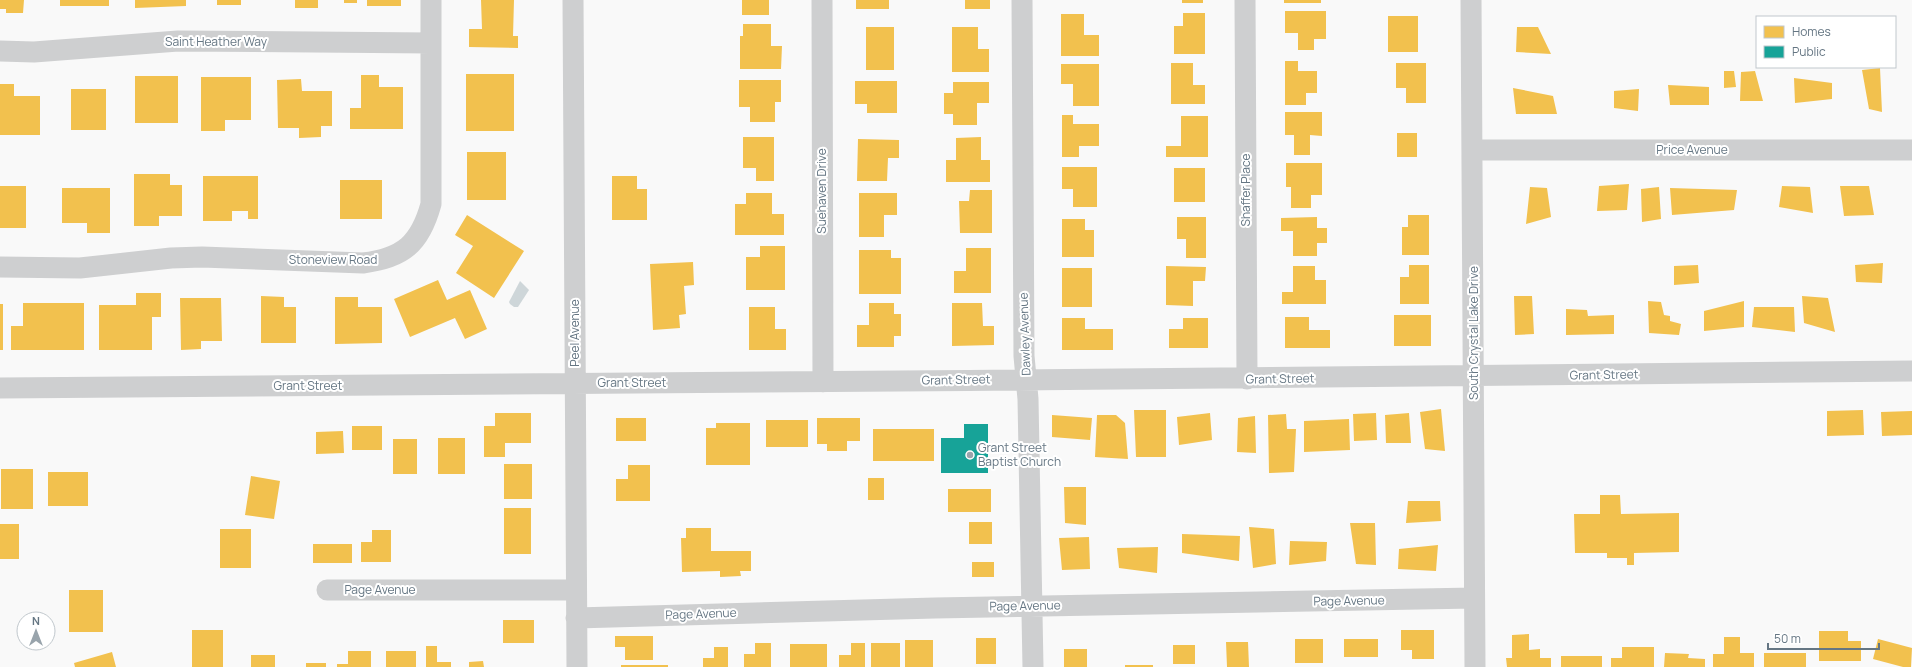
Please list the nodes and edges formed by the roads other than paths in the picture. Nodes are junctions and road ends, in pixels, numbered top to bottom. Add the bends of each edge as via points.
1 (431, 0) edge
2 (573, 0) edge
3 (822, 0) edge
4 (1022, 0) edge
5 (1245, 0) edge
6 (1471, 0) edge
7 (431, 43) junction
8 (0, 51) edge
9 (1472, 150) junction
10 (1912, 150) edge
11 (0, 267) edge
12 (1912, 371) edge
13 (1474, 376) junction
14 (1026, 379) junction
15 (1247, 379) junction
16 (823, 382) junction
17 (576, 384) junction
18 (0, 388) edge
19 (327, 590) dead end
20 (576, 590) junction
21 (1474, 598) junction
22 (1032, 606) junction
23 (576, 618) junction
24 (577, 667) edge
25 (1033, 667) edge
26 (1475, 667) edge

1 - 7 street, Stoneview Road
2 - 17 street, Peel Avenue
3 - 16 street, Suehaven Drive
4 - 14 street, Dawley Avenue
5 - 15 street, Shaffer Place
6 - 9 street, South Crystal Lake Drive
7 - 8 street, Saint Heather Way via 178,41 34,52
7 - 11 street, Stoneview Road via 431,204 426,222 417,239 403,252 383,260 363,263 202,257 80,268
9 - 10 street, Price Avenue
9 - 13 street, South Crystal Lake Drive
12 - 13 street, Grant Street
13 - 15 street, Grant Street
13 - 21 street, South Crystal Lake Drive
14 - 15 street, Grant Street
14 - 16 street, Grant Street
14 - 22 street, Dawley Avenue
16 - 17 street, Grant Street
17 - 18 street, Grant Street
17 - 20 street, Peel Avenue
19 - 20 street, Page Avenue
20 - 23 street, Peel Avenue
21 - 22 street, Page Avenue
21 - 26 street, South Crystal Lake Drive
22 - 23 street, Page Avenue
22 - 25 street, Dawley Avenue
23 - 24 street, Peel Avenue

